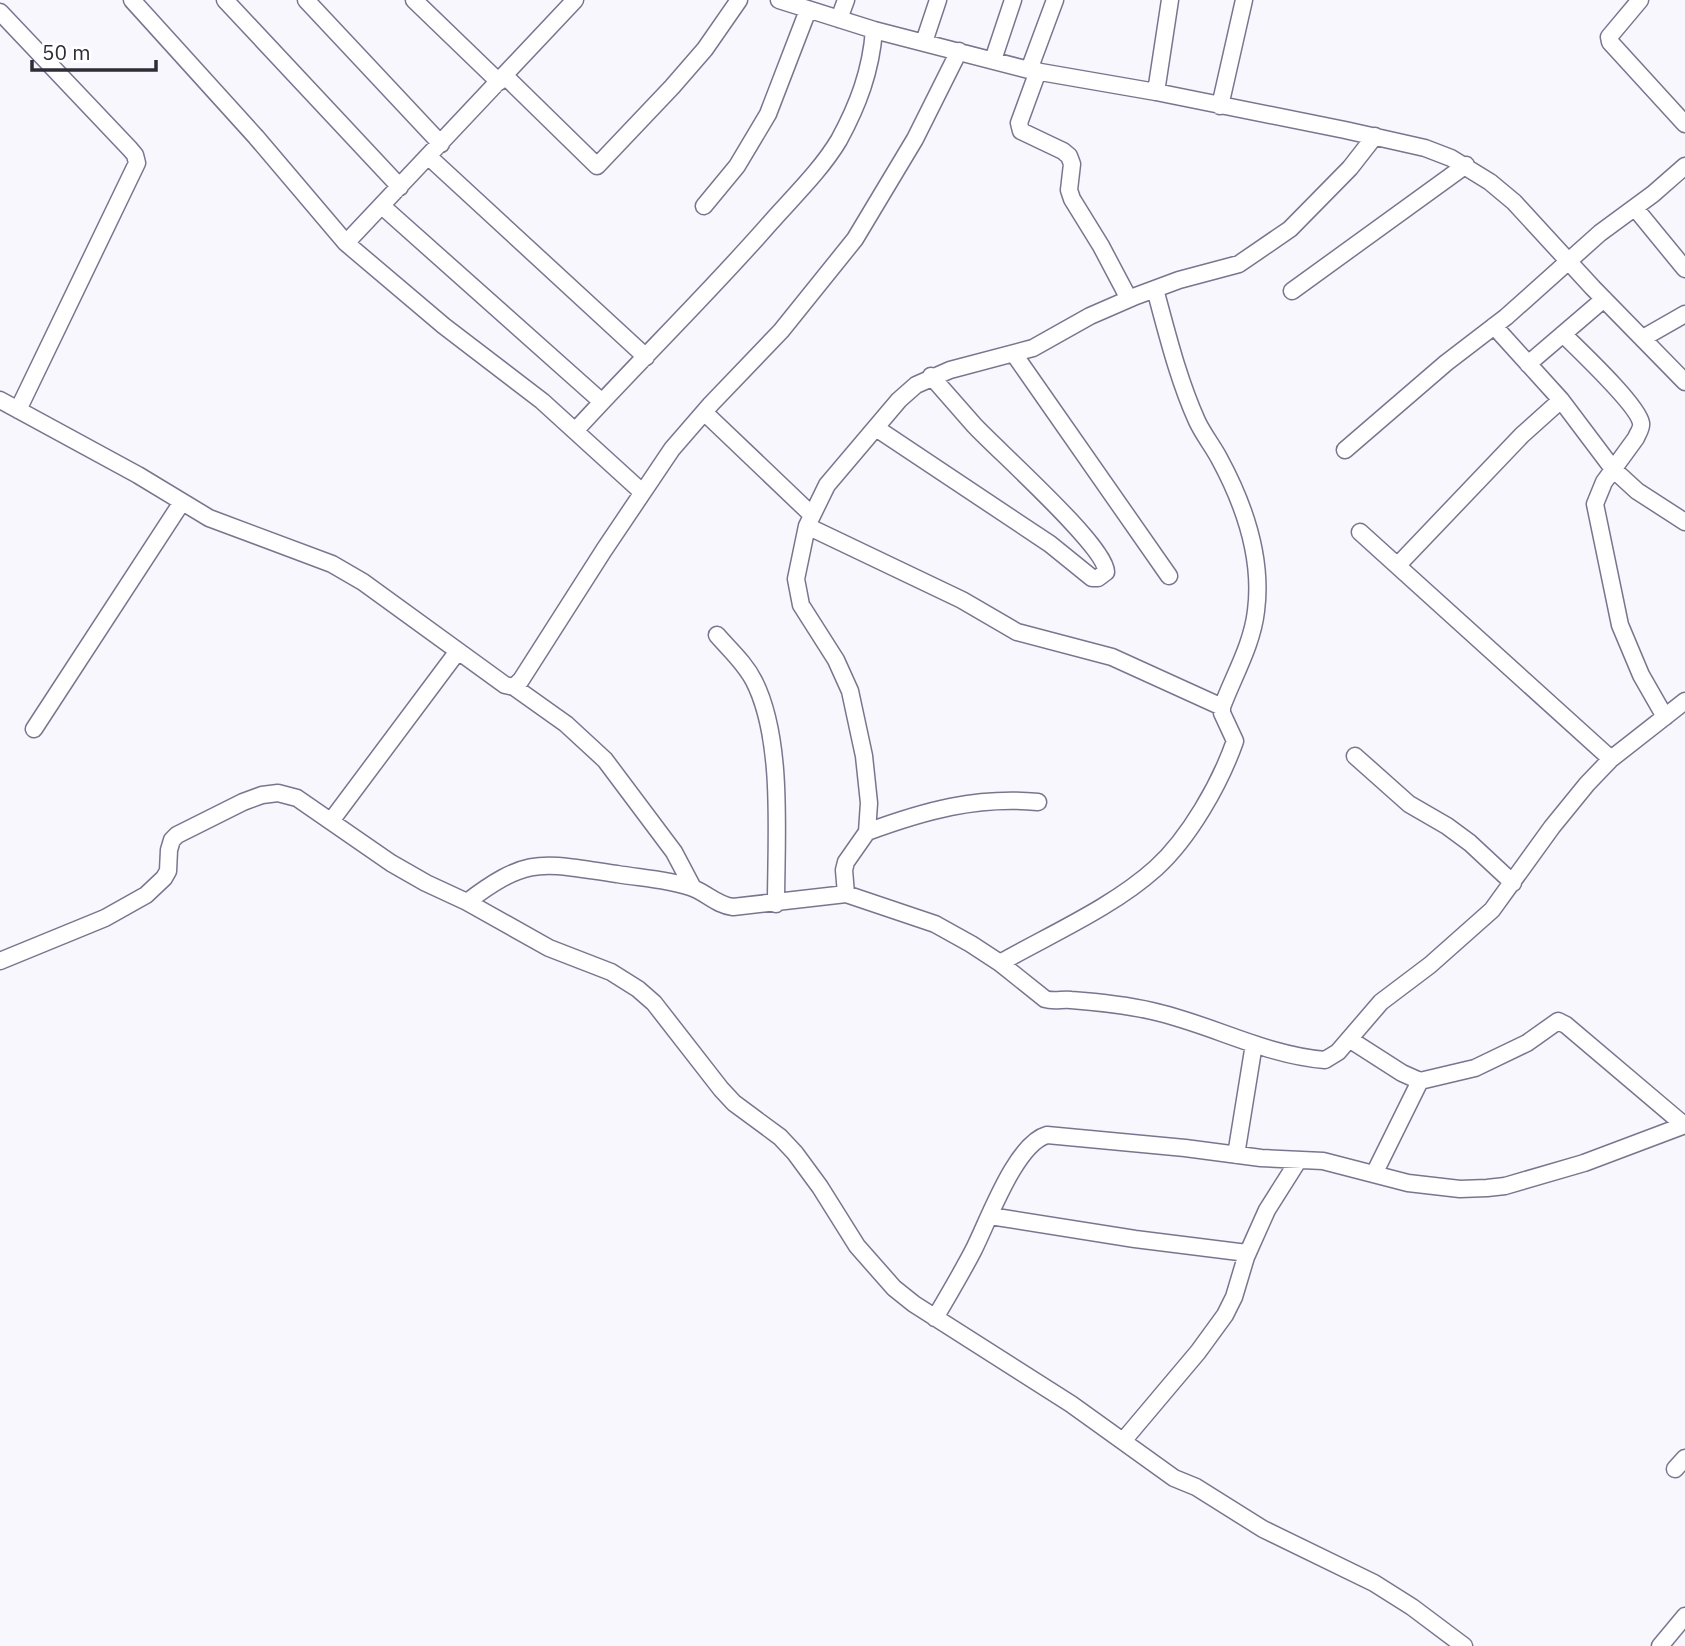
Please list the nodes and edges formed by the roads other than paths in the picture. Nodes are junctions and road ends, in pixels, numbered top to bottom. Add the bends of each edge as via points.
1 (132, 0) edge
2 (225, 0) edge
3 (306, 0) edge
4 (414, 0) edge
5 (575, 0) edge
6 (740, 0) edge
7 (779, 0) edge
8 (846, 0) edge
9 (938, 0) edge
10 (1013, 0) edge
11 (1055, 0) edge
12 (1170, 0) edge
13 (1244, 0) edge
14 (1640, 0) edge
15 (808, 10) junction
16 (0, 12) edge
17 (839, 19) junction
18 (874, 30) junction
19 (924, 42) junction
20 (959, 51) junction
21 (993, 60) junction
22 (1034, 71) junction
23 (502, 79) junction
24 (1156, 92) junction
25 (1220, 106) junction
26 (1685, 124) edge
27 (1375, 136) junction
28 (441, 144) junction
29 (429, 157) junction
30 (1465, 165) junction
31 (1685, 166) edge
32 (400, 187) junction
33 (382, 206) junction
34 (704, 206) dead end
35 (1634, 208) junction
36 (346, 243) junction
37 (1568, 261) junction
38 (1685, 269) edge
39 (1155, 289) junction
40 (1292, 291) dead end
41 (1129, 299) junction
42 (1604, 299) junction
43 (1685, 314) edge
44 (1494, 326) junction
45 (1563, 334) junction
46 (1643, 338) junction
47 (1014, 354) junction
48 (646, 357) junction
49 (1528, 364) junction
50 (932, 376) junction
51 (1685, 382) edge
52 (0, 400) edge
53 (1561, 400) junction
54 (602, 402) junction
55 (18, 410) junction
56 (704, 412) junction
57 (876, 428) junction
58 (575, 431) junction
59 (1345, 450) dead end
60 (1613, 469) junction
61 (642, 492) junction
62 (182, 502) junction
63 (809, 520) junction
64 (1685, 522) edge
65 (1360, 532) dead end
66 (1398, 565) junction
67 (1169, 576) dead end
68 (717, 635) dead end
69 (458, 651) junction
70 (514, 687) junction
71 (1685, 701) edge
72 (1223, 707) junction
73 (1665, 717) junction
74 (34, 729) dead end
75 (1355, 756) dead end
76 (1611, 760) junction
77 (1038, 802) dead end
78 (331, 821) junction
79 (867, 832) junction
80 (1513, 883) junction
81 (693, 888) junction
82 (846, 894) junction
83 (467, 902) junction
84 (776, 904) junction
85 (0, 961) edge
86 (1000, 963) junction
87 (1349, 1039) junction
88 (1254, 1044) junction
89 (1420, 1081) junction
90 (1685, 1125) edge
91 (1236, 1155) junction
92 (1298, 1161) junction
93 (1374, 1174) junction
94 (989, 1216) junction
95 (1247, 1253) junction
96 (935, 1318) junction
97 (1124, 1441) junction
98 (1685, 1616) edge
99 (1464, 1646) edge
100 (1660, 1646) edge

1 - 36 street
2 - 32 street
3 - 28 street
4 - 23 street
5 - 23 street
6 - 23 street via 689,68 597,166
7 - 15 street
8 - 17 street
9 - 19 street
10 - 21 street
11 - 22 street
12 - 24 street
13 - 25 street
14 - 26 street via 1613,31 1610,42
15 - 17 street
15 - 34 street via 768,114 737,166
16 - 55 street via 135,155 136,163
17 - 18 street
18 - 19 street
18 - 48 street via 865,83 837,143 758,237
19 - 20 street
20 - 21 street
20 - 56 street via 910,148 855,239 781,331
21 - 22 street
22 - 24 street
22 - 41 street via 1019,123 1021,131 1063,151 1071,160 1072,200
23 - 28 street
24 - 25 street
25 - 27 street
27 - 30 street via 1425,148
27 - 39 street via 1329,191 1280,236 1239,264
28 - 29 street
29 - 32 street
29 - 48 street
30 - 37 street via 1514,202
30 - 40 street
31 - 35 street
32 - 33 street
33 - 36 street
33 - 54 street
35 - 37 street
35 - 38 street
36 - 58 street
37 - 42 street
37 - 44 street
39 - 41 street
39 - 72 street via 1177,371 1250,532 1256,611
41 - 47 street
42 - 45 street
42 - 46 street
43 - 46 street
44 - 49 street
44 - 59 street
45 - 49 street
45 - 60 street via 1640,419 1636,438
46 - 51 street
47 - 50 street
47 - 67 street
48 - 54 street
49 - 53 street
50 - 57 street via 899,400
50 - 57 street via 975,426 1067,517 1104,561 1106,572 1092,578 1050,544
52 - 55 street
53 - 60 street
53 - 66 street via 1513,443
54 - 58 street
55 - 62 street
56 - 61 street
56 - 63 street
57 - 63 street via 827,485
58 - 61 street
60 - 64 street
60 - 73 street via 1595,504 1611,589 1628,648
61 - 70 street
62 - 69 street via 228,526 332,564
62 - 74 street
63 - 72 street via 1017,632 1112,657
63 - 79 street via 798,562 798,593 850,691 864,756
65 - 66 street
66 - 76 street
68 - 84 street via 753,679 768,721 777,794
69 - 70 street
69 - 78 street
70 - 81 street via 566,724 605,760 674,852
71 - 73 street
72 - 86 street via 1235,741 1222,772 1178,844 1128,890
73 - 76 street
75 - 80 street via 1409,804 1470,843
76 - 80 street via 1570,803
77 - 79 street via 997,799 967,803 912,815
78 - 83 street via 391,863
78 - 85 street via 287,793 243,802 177,835 169,850 168,872 146,895 105,918
79 - 82 street via 846,863
80 - 87 street via 1492,910 1381,1002
81 - 83 street via 663,879 541,864 494,881
81 - 84 street via 723,906
82 - 84 street
82 - 86 street via 934,924
83 - 96 street via 549,948 611,972 654,1003 720,1089 795,1153 881,1275
86 - 88 street via 1052,1002 1064,999 1154,1011
87 - 88 street via 1325,1060
87 - 89 street
88 - 91 street
89 - 90 street via 1475,1068 1527,1043 1558,1021
89 - 93 street
90 - 93 street via 1584,1163 1505,1186 1460,1189
91 - 92 street
91 - 94 street via 1047,1135 1032,1143 1016,1163
92 - 93 street via 1323,1161
92 - 95 street via 1267,1209
94 - 95 street
94 - 96 street
95 - 97 street via 1225,1315
96 - 97 street
97 - 99 street via 1174,1478 1263,1529 1374,1583
98 - 100 street

